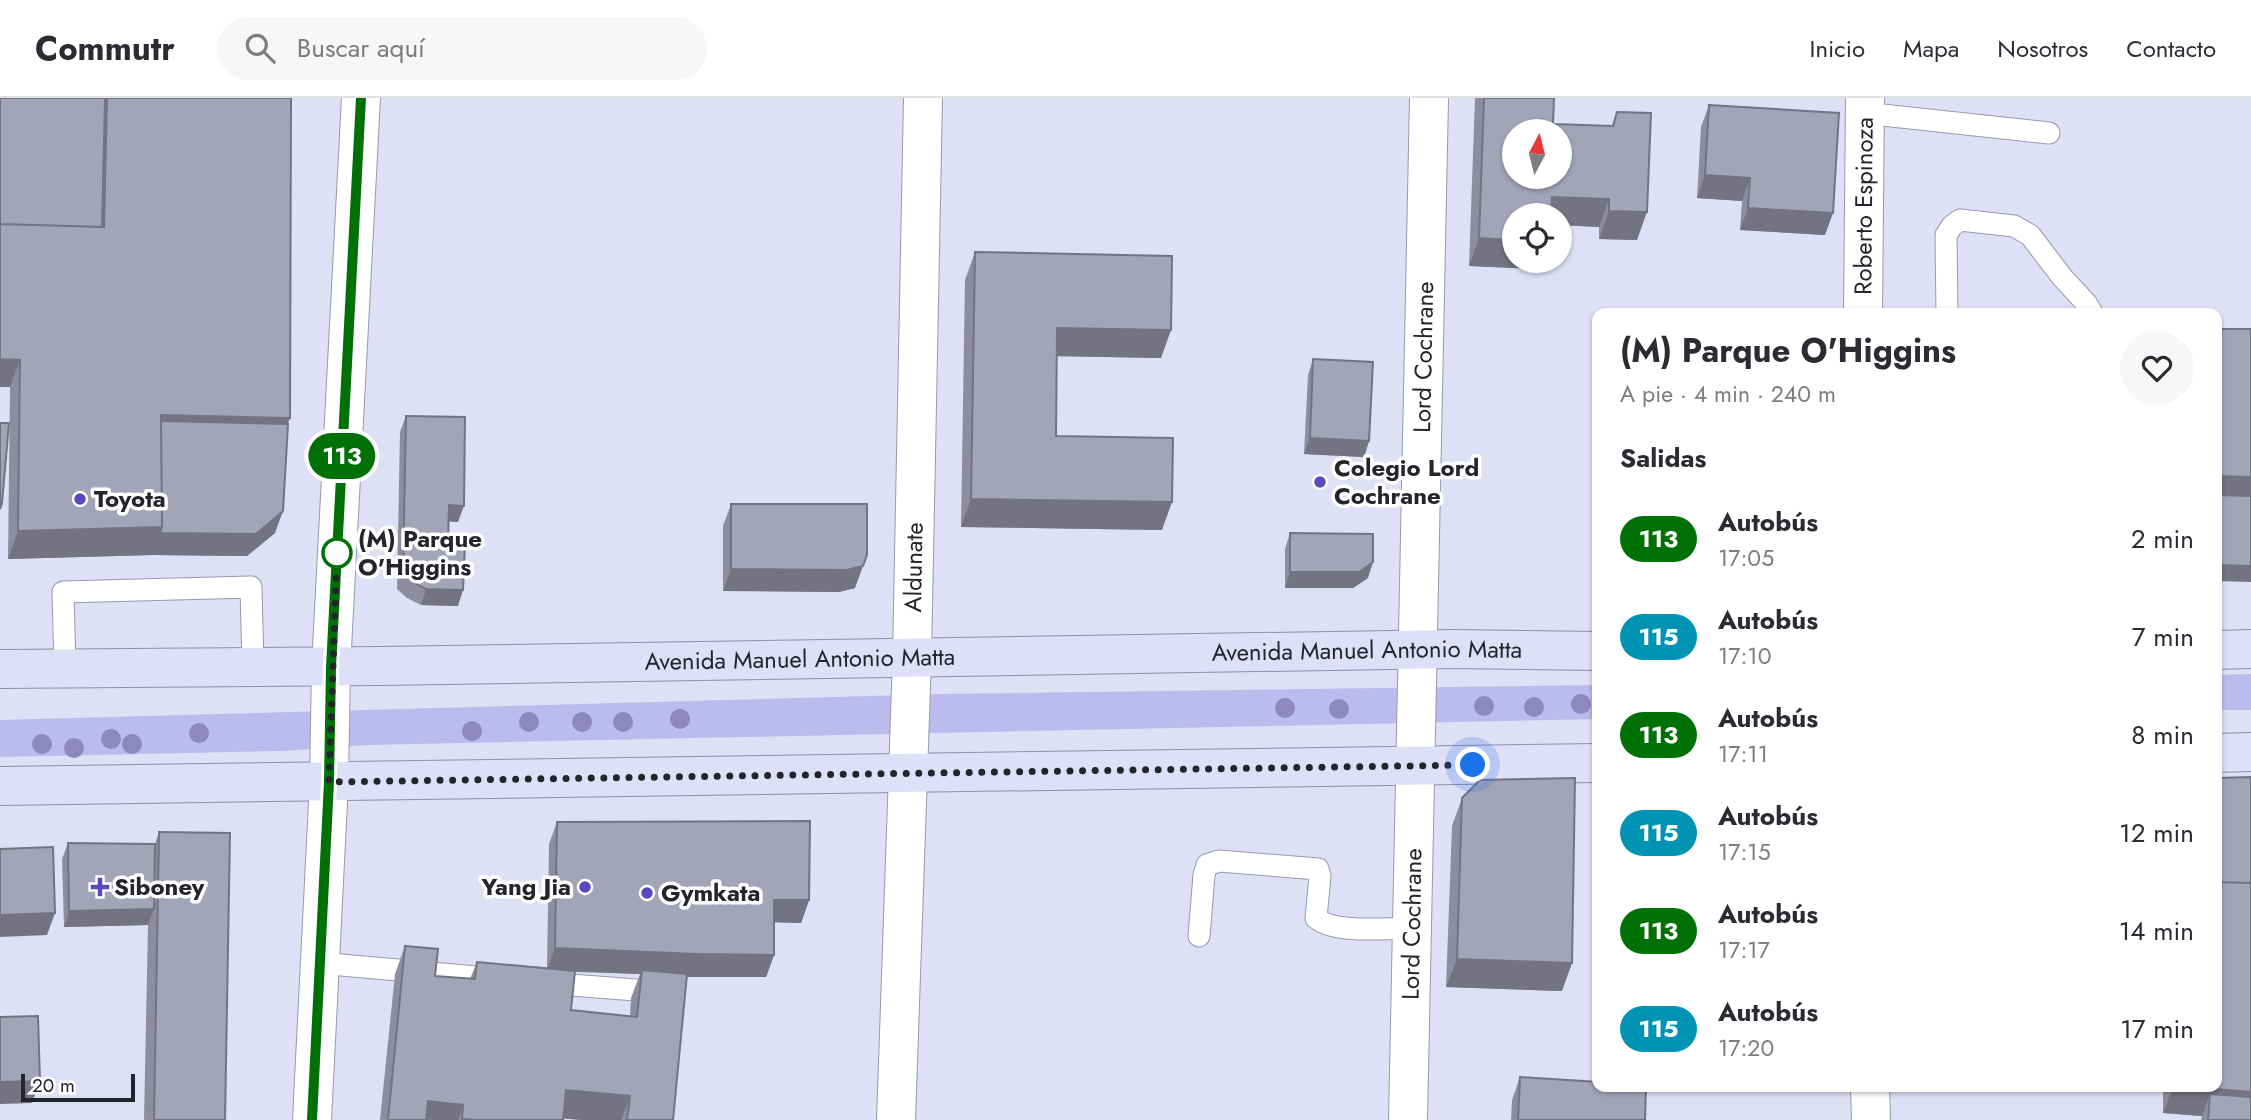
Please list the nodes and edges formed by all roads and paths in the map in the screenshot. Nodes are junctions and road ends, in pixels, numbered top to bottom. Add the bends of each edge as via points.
1 (361, 98) edge
2 (923, 98) edge
3 (1429, 98) edge
4 (1864, 105) edge
5 (2049, 133) dead end
6 (2076, 292) junction
7 (1863, 308) edge
8 (1947, 308) edge
9 (2074, 308) edge
10 (2088, 308) edge
11 (2251, 649) edge
12 (1418, 650) junction
13 (2222, 650) edge
14 (1592, 651) edge
15 (912, 657) junction
16 (253, 667) junction
17 (331, 667) junction
18 (65, 668) junction
19 (0, 669) edge
20 (2251, 752) edge
21 (2222, 753) edge
22 (1592, 763) edge
23 (1415, 766) junction
24 (909, 774) junction
25 (329, 782) junction
26 (0, 786) edge
27 (1412, 928) junction
28 (1199, 936) dead end
29 (319, 963) junction
30 (673, 993) edge
31 (1870, 1092) edge
32 (312, 1120) edge
33 (896, 1120) edge
34 (1408, 1120) edge
35 (1871, 1120) edge

1 - 17 street
2 - 15 street, Aldunate
3 - 12 street, Lord Cochrane
4 - 5 lane
4 - 7 street, Roberto Espinoza
6 - 8 lane via 2029,235 2014,226 1960,220 1946,234
6 - 9 lane
6 - 10 lane
11 - 13 main road
12 - 14 main road, Avenida Manuel Antonio Matta
12 - 15 main road, Avenida Manuel Antonio Matta
12 - 23 street, Lord Cochrane
15 - 17 main road, Avenida Manuel Antonio Matta
15 - 24 street, Aldunate
16 - 17 main road, Avenida Manuel Antonio Matta
16 - 18 main road, Avenida Manuel Antonio Matta
16 - 18 lane via 251,587 63,592
17 - 25 street
18 - 19 main road, Avenida Manuel Antonio Matta
20 - 21 main road
22 - 23 main road
23 - 24 main road
23 - 27 street, Lord Cochrane
24 - 25 main road
24 - 33 street, Aldunate
25 - 26 main road
25 - 29 street
27 - 28 lane via 1323,924 1316,918 1318,869 1219,861 1207,865 1204,875
27 - 34 street, Lord Cochrane
29 - 30 lane
29 - 32 street
31 - 35 street

